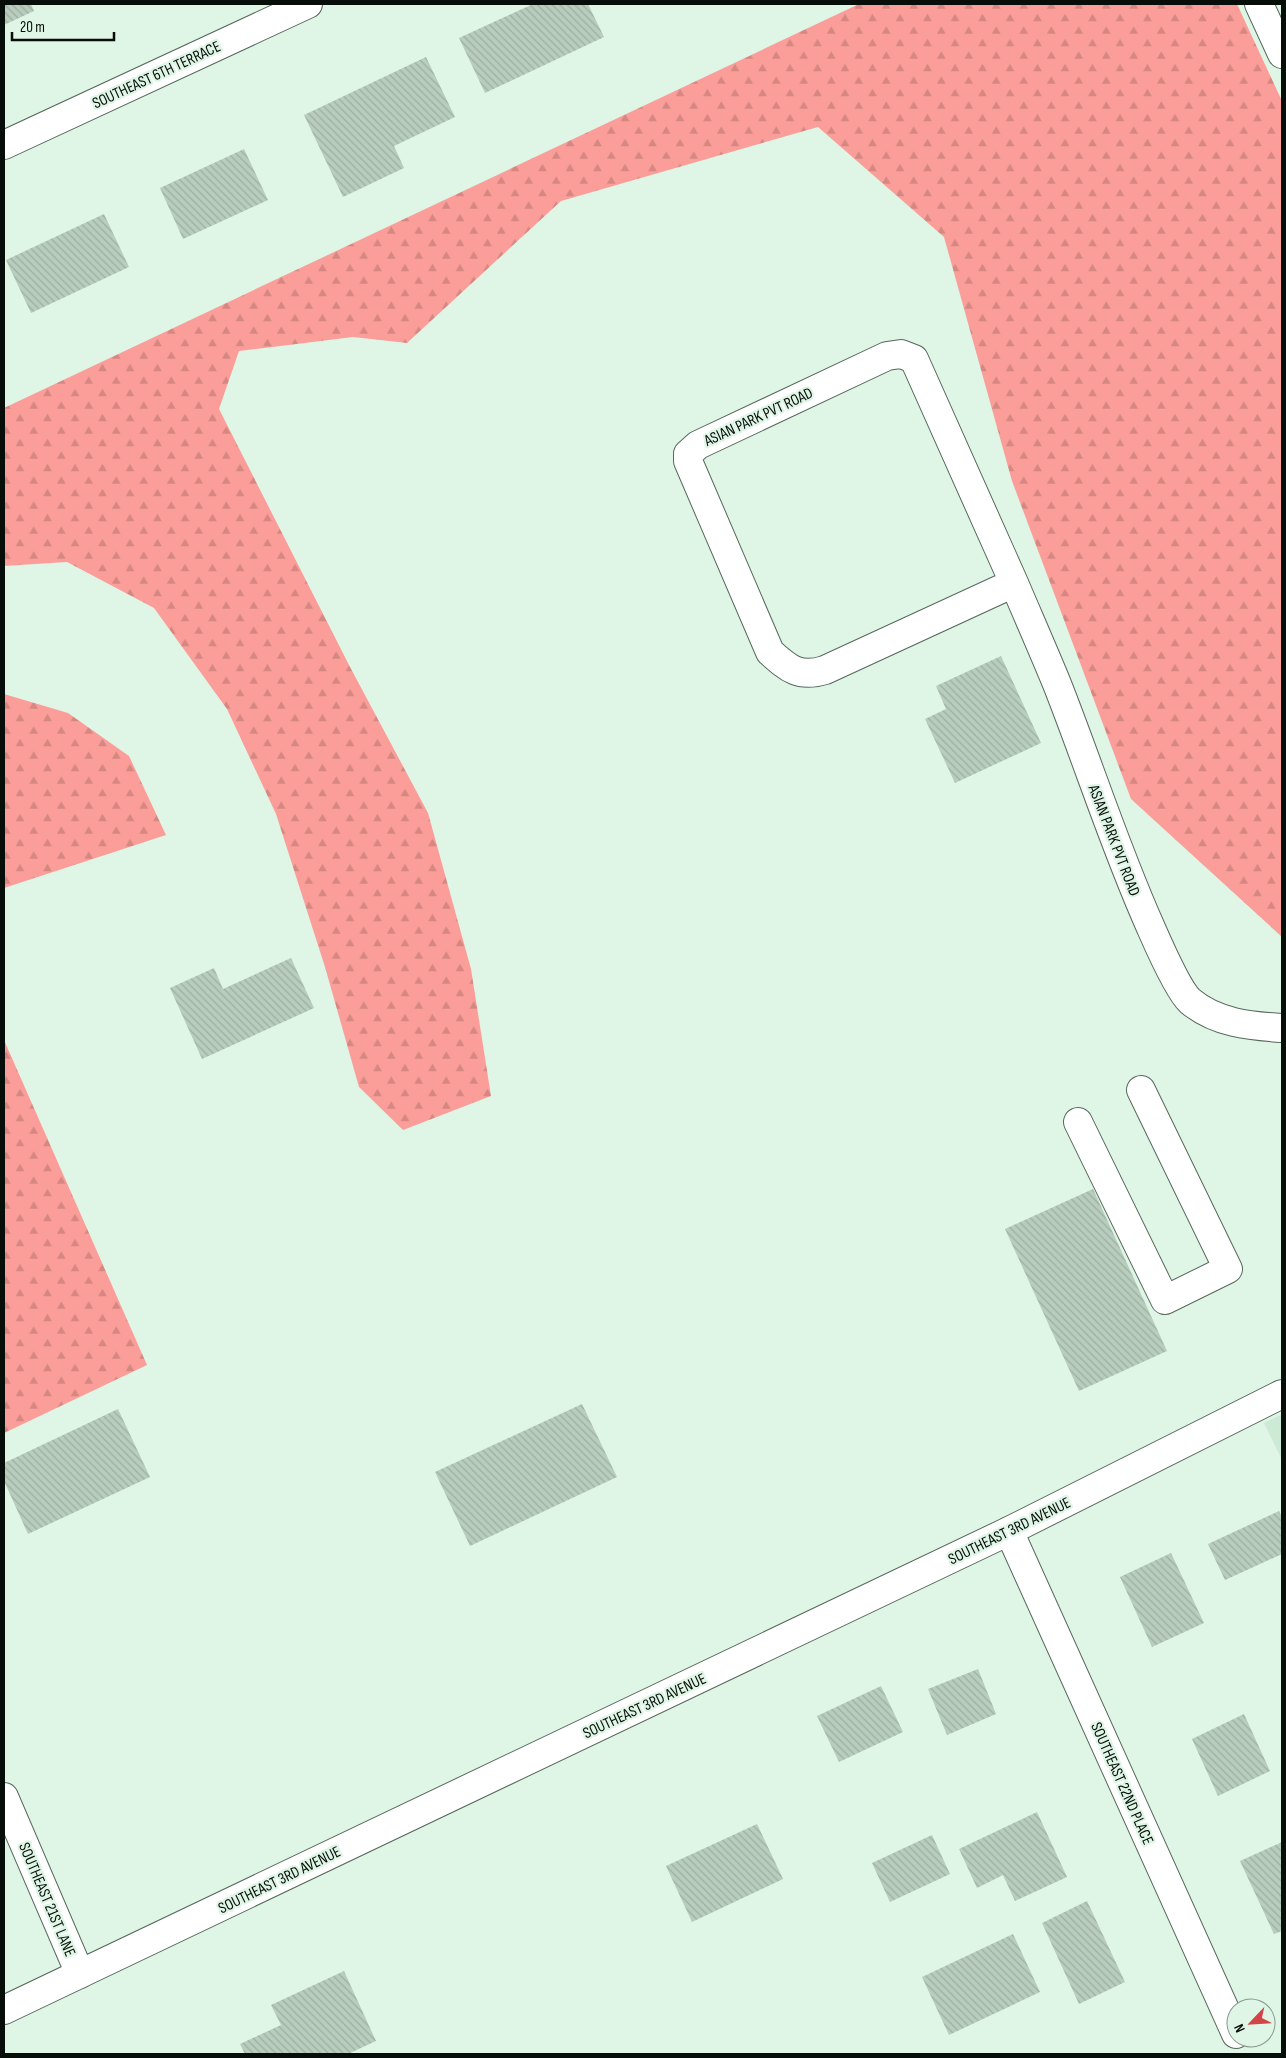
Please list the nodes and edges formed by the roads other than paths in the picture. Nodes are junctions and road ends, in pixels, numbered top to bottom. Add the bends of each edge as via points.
1 (308, 4) edge
2 (1259, 4) edge
3 (1282, 54) edge
4 (4, 145) edge
5 (1014, 583) junction
6 (1282, 1028) edge
7 (1141, 1090) dead end
8 (1078, 1122) dead end
9 (1282, 1394) edge
10 (1009, 1531) junction
11 (4, 1796) edge
12 (80, 1974) junction
13 (4, 2010) edge
14 (1226, 2012) edge

1 - 4 street, SOUTHEAST 6TH TERRACE
2 - 3 street
5 - 5 street, ASIAN PARK PVT ROAD via 825,670 812,674 792,670 770,652 688,461 688,454 698,444 887,356 901,354 914,359
5 - 6 street, ASIAN PARK PVT ROAD via 1057,684 1122,860 1164,958 1188,1000 1234,1023
7 - 8 street via 1228,1269 1165,1300
9 - 10 street, SOUTHEAST 3RD AVENUE
10 - 12 street, SOUTHEAST 3RD AVENUE
10 - 14 street, SOUTHEAST 22ND PLACE
11 - 12 street, SOUTHEAST 21ST LANE
12 - 13 street, SOUTHEAST 3RD AVENUE

